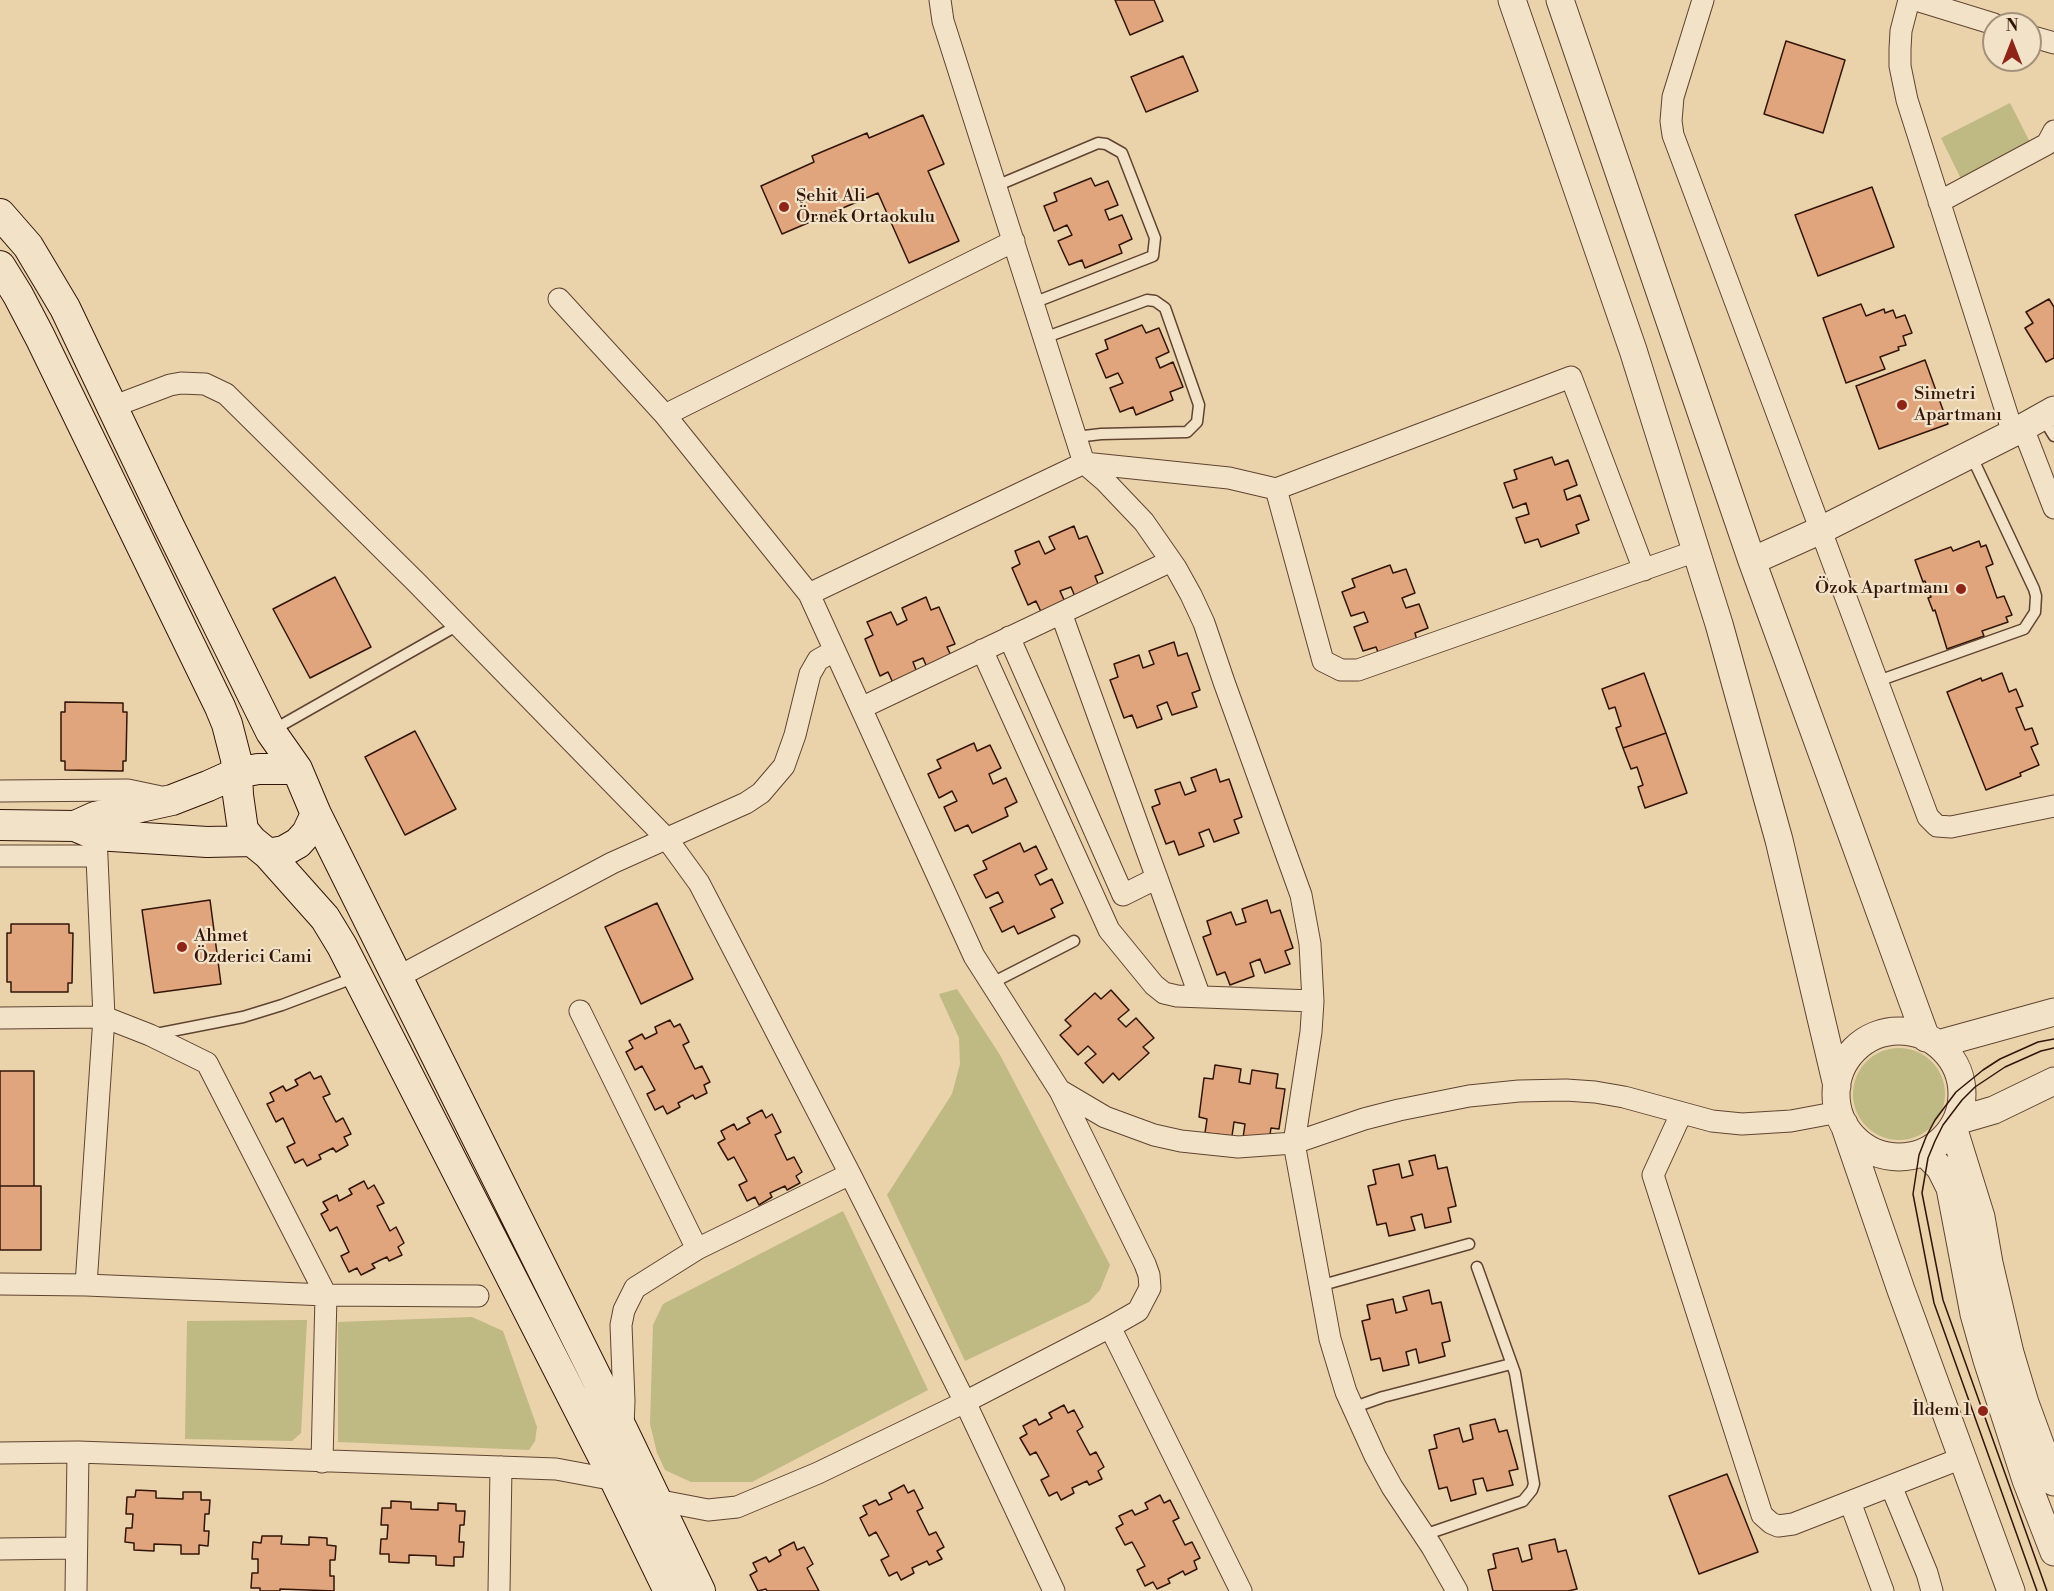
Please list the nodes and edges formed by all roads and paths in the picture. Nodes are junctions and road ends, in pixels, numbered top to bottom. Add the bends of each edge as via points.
1 (940, 0) edge
2 (1512, 0) edge
3 (1560, 0) edge
4 (1704, 0) edge
5 (1909, 0) edge
6 (1916, 0) edge
7 (1982, 20) edge
8 (2054, 131) edge
9 (996, 186) junction
10 (1939, 202) junction
11 (0, 214) edge
12 (1014, 241) junction
13 (0, 266) edge
14 (559, 299) dead end
15 (1033, 303) junction
16 (1044, 338) junction
17 (112, 407) junction
18 (666, 415) junction
19 (2037, 425) edge
20 (1076, 438) junction
21 (1971, 454) junction
22 (1084, 463) junction
23 (1276, 489) junction
24 (2054, 508) edge
25 (1821, 530) junction
26 (1696, 551) junction
27 (1171, 561) junction
28 (1752, 561) junction
29 (1644, 570) junction
30 (809, 594) junction
31 (1061, 613) junction
32 (458, 625) junction
33 (1010, 637) junction
34 (982, 650) junction
35 (834, 651) junction
36 (1878, 681) junction
37 (861, 708) junction
38 (271, 732) junction
39 (297, 769) junction
40 (237, 773) junction
41 (0, 791) edge
42 (172, 800) junction
43 (2054, 806) edge
44 (316, 814) junction
45 (0, 825) edge
46 (667, 838) junction
47 (89, 839) junction
48 (260, 848) junction
49 (0, 856) edge
50 (1157, 878) junction
51 (1074, 941) dead end
52 (357, 976) junction
53 (398, 977) junction
54 (992, 983) junction
55 (1200, 997) junction
56 (1313, 1001) junction
57 (580, 1011) dead end
58 (2054, 1012) edge
59 (104, 1017) junction
60 (0, 1018) edge
61 (150, 1035) junction
62 (1932, 1041) junction
63 (2054, 1081) edge
64 (1060, 1091) junction
65 (1840, 1108) junction
66 (1681, 1114) junction
67 (1954, 1124) junction
68 (1294, 1143) junction
69 (1923, 1152) junction
70 (850, 1174) junction
71 (1469, 1244) dead end
72 (697, 1249) junction
73 (1477, 1268) dead end
74 (0, 1284) edge
75 (86, 1284) junction
76 (1319, 1286) junction
77 (326, 1295) junction
78 (478, 1296) dead end
79 (1110, 1327) junction
80 (1511, 1364) junction
81 (965, 1402) junction
82 (1352, 1408) junction
83 (623, 1431) junction
84 (78, 1452) junction
85 (0, 1453) edge
86 (1962, 1458) junction
87 (322, 1462) junction
88 (501, 1467) junction
89 (615, 1480) junction
90 (2054, 1482) edge
91 (1891, 1486) junction
92 (656, 1500) junction
93 (1850, 1502) junction
94 (1424, 1535) junction
95 (76, 1548) junction
96 (0, 1549) edge
97 (2054, 1552) edge
98 (76, 1591) edge
99 (499, 1591) edge
100 (669, 1591) edge
101 (700, 1591) edge
102 (1054, 1591) edge
103 (1241, 1591) edge
104 (1457, 1591) edge
105 (1882, 1591) edge
106 (1932, 1591) edge
107 (2011, 1591) edge

1 - 9 street via 943,21
2 - 26 street via 1633,350
3 - 28 street
4 - 25 street via 1673,97 1673,135
5 - 10 street via 1901,32 1903,83
6 - 7 street
8 - 10 street via 2048,144
9 - 12 street
9 - 15 lane via 1098,143 1113,146 1122,153 1155,238 1153,256
10 - 19 street
11 - 17 main road via 41,265
12 - 15 street
12 - 18 street
13 - 40 main road via 40,337 220,707
14 - 18 street
15 - 16 street
16 - 20 street
16 - 20 lane via 1147,300 1155,301 1166,308 1199,405 1197,422 1187,432
17 - 32 street via 181,383 205,384 226,394
17 - 38 main road
18 - 30 street
19 - 21 street
19 - 24 street
20 - 22 street
21 - 25 street
21 - 36 lane via 2034,589 2035,612 2024,629
22 - 23 street via 1229,478
22 - 27 street via 1131,508
22 - 30 street
23 - 29 street via 1323,661 1341,670 1366,667
23 - 29 street via 1571,377
25 - 28 street
25 - 36 street
26 - 29 street
26 - 65 street via 1776,829
27 - 31 street
27 - 56 street via 1204,623 1301,895 1310,944
28 - 62 street
30 - 35 street
31 - 33 street
31 - 50 street
32 - 38 lane
32 - 46 street
33 - 34 street
33 - 50 street via 1123,895
34 - 37 street
34 - 55 street via 1109,930 1159,990 1171,996
35 - 37 street
35 - 46 street via 818,660 810,674 784,766 771,783 746,803
36 - 43 street via 1928,818 1937,826 1951,827
37 - 54 street via 974,956
38 - 39 main road
39 - 40 main road
39 - 44 main road
40 - 42 main road
40 - 48 main road via 243,830
41 - 42 street via 128,790
42 - 47 main road via 95,818
44 - 48 main road via 298,843 284,851
44 - 53 main road
45 - 47 main road
46 - 53 street via 612,863
46 - 70 street via 699,884
47 - 48 main road via 207,842
47 - 49 street
47 - 59 street
48 - 52 main road via 325,918
50 - 55 street
51 - 54 lane
52 - 61 lane via 243,1017
52 - 89 main road
53 - 83 main road
54 - 64 street
55 - 56 street
56 - 68 street
57 - 72 street
58 - 62 street
59 - 60 street
59 - 61 street
59 - 75 street
61 - 77 street via 207,1063
62 - 65 street via 1901,1032 1875,1036 1853,1051 1840,1073
62 - 67 street via 1960,1076 1962,1102
63 - 67 street
64 - 68 street via 1105,1117 1181,1141 1238,1147
64 - 79 street via 1149,1275 1150,1288 1138,1311
65 - 66 street via 1791,1122 1759,1124 1712,1121
65 - 69 street via 1851,1135 1872,1151 1898,1157
65 - 86 street
66 - 68 street via 1595,1092 1519,1090 1399,1110
66 - 93 street via 1653,1175 1760,1510 1766,1520 1786,1526
67 - 69 street via 1945,1137
67 - 90 street via 1981,1217 2010,1353
68 - 76 street
69 - 97 street via 1940,1168 1950,1188 1980,1337
70 - 72 street
70 - 81 street
71 - 76 lane
72 - 83 street via 635,1288 628,1299 620,1339
73 - 80 lane
74 - 75 street
75 - 77 street
76 - 82 street via 1330,1339
77 - 78 street
77 - 87 street
79 - 81 street
79 - 103 street
80 - 82 lane
80 - 94 lane via 1533,1472 1532,1490 1523,1501
81 - 92 street via 737,1507 708,1510
81 - 102 street
82 - 94 street via 1392,1487
83 - 92 main road
84 - 85 street
84 - 87 street
84 - 95 street
86 - 91 street
86 - 107 street
87 - 88 street
88 - 89 street via 556,1469
88 - 99 street
89 - 92 street
89 - 100 main road
91 - 93 street
91 - 106 street
92 - 101 main road
93 - 105 street
94 - 104 street
95 - 96 street
95 - 98 street

